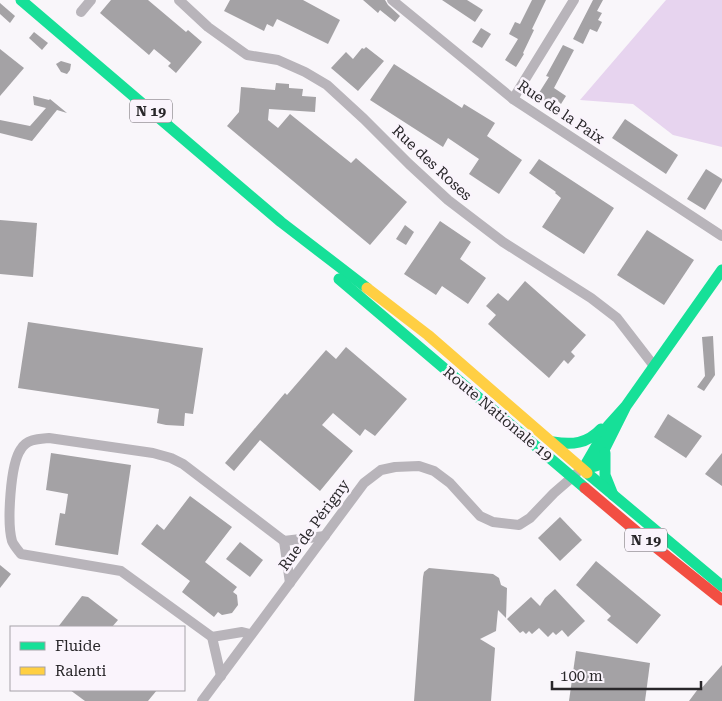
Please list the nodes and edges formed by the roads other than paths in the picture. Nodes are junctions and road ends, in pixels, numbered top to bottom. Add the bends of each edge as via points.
1 (21, 0) edge
2 (91, 0) edge
3 (178, 0) edge
4 (392, 0) edge
5 (574, 0) edge
6 (81, 12) dead end
7 (513, 99) junction
8 (281, 222) junction
9 (722, 236) edge
10 (722, 270) edge
11 (654, 366) junction
12 (626, 406) junction
13 (553, 442) junction
14 (606, 446) junction
15 (583, 469) junction
16 (573, 477) junction
17 (613, 495) junction
18 (325, 536) junction
19 (284, 541) junction
20 (290, 583) junction
21 (722, 586) edge
22 (722, 600) edge
23 (250, 634) junction
24 (212, 637) junction
25 (221, 676) junction
26 (202, 701) edge

1 - 8 main road, Route Nationale 19 / N 19
2 - 6 street
3 - 11 street, Rue des Roses via 247,55 278,60 326,85 448,200 503,242 592,298 617,318
4 - 7 street, Rue de la Paix
5 - 7 street
7 - 9 street, Rue de la Paix
8 - 13 main road, Route Nationale 19 / N 19 via 428,334
8 - 16 main road, Route Nationale 19 / N 19 via 322,265
10 - 11 main road
11 - 12 main road
12 - 13 main road via 590,440 568,445
12 - 14 main road
12 - 15 main road via 608,426
13 - 15 main road, Route Nationale 19 / N 19
14 - 15 main road via 596,466
14 - 17 main road via 604,467
15 - 16 street, Rue de Périgny
15 - 17 main road, Route Nationale 19 / N 19
16 - 18 street, Rue de Périgny via 530,518 519,525 507,525 480,516 450,483 434,471 418,466 381,470 364,483
16 - 22 main road, Route Nationale 19 / N 19
17 - 21 main road, Route Nationale 19 / N 19
18 - 19 street
18 - 20 street, Rue de Périgny
19 - 20 street
19 - 24 street via 183,464 170,458 49,438 33,439 21,447 12,477 10,528 13,543 21,554 121,571
20 - 23 street, Rue de Périgny
23 - 24 street via 242,632
23 - 25 street, Rue de Périgny
24 - 25 street
25 - 26 street, Rue de Périgny

